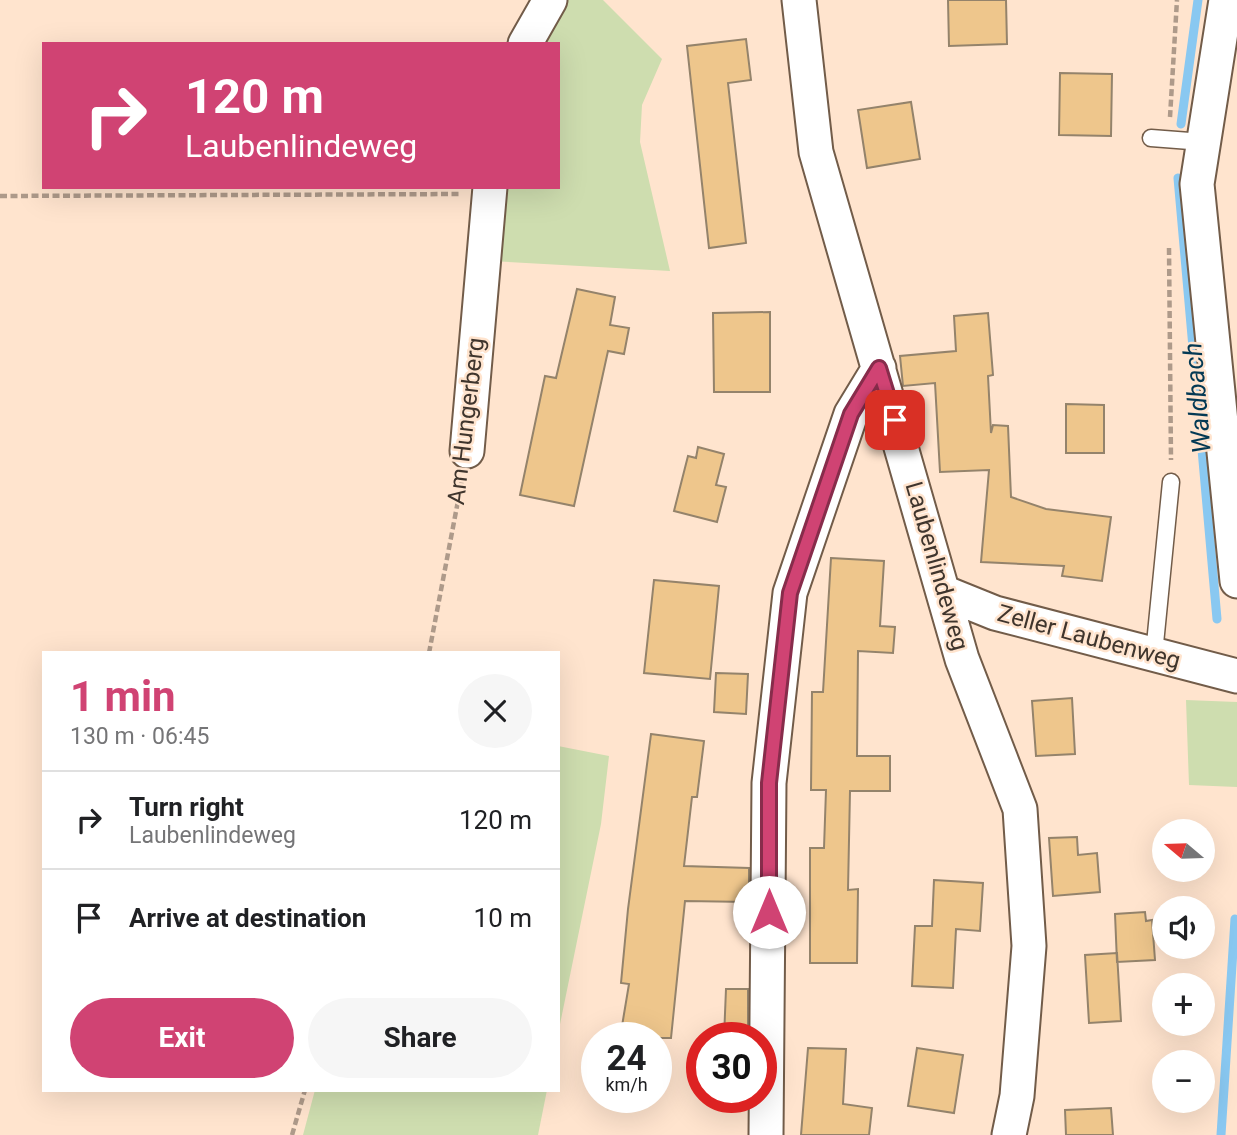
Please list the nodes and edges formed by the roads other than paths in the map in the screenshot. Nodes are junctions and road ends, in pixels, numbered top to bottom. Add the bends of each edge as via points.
1 (550, 0) edge
2 (799, 0) edge
3 (1226, 0) edge
4 (526, 42) edge
5 (1151, 138) dead end
6 (1203, 142) junction
7 (490, 190) edge
8 (879, 368) junction
9 (467, 451) road end
10 (1171, 482) dead end
11 (1237, 581) edge
12 (943, 592) junction
13 (1154, 654) junction
14 (1237, 676) edge
15 (766, 1135) edge
16 (1009, 1135) edge

1 - 4 street
2 - 8 street, Laubenlindeweg via 816,152
3 - 6 street
5 - 6 lane
6 - 11 street via 1197,184
7 - 9 street, Am Hungerberg
8 - 12 street, Laubenlindeweg
8 - 15 street via 851,414 790,593 769,783
10 - 13 lane
12 - 13 street, Zeller Laubenweg via 995,613
12 - 16 street, Laubenlindeweg via 962,659 1020,809 1029,946 1017,1096
13 - 14 street, Zeller Laubenweg

